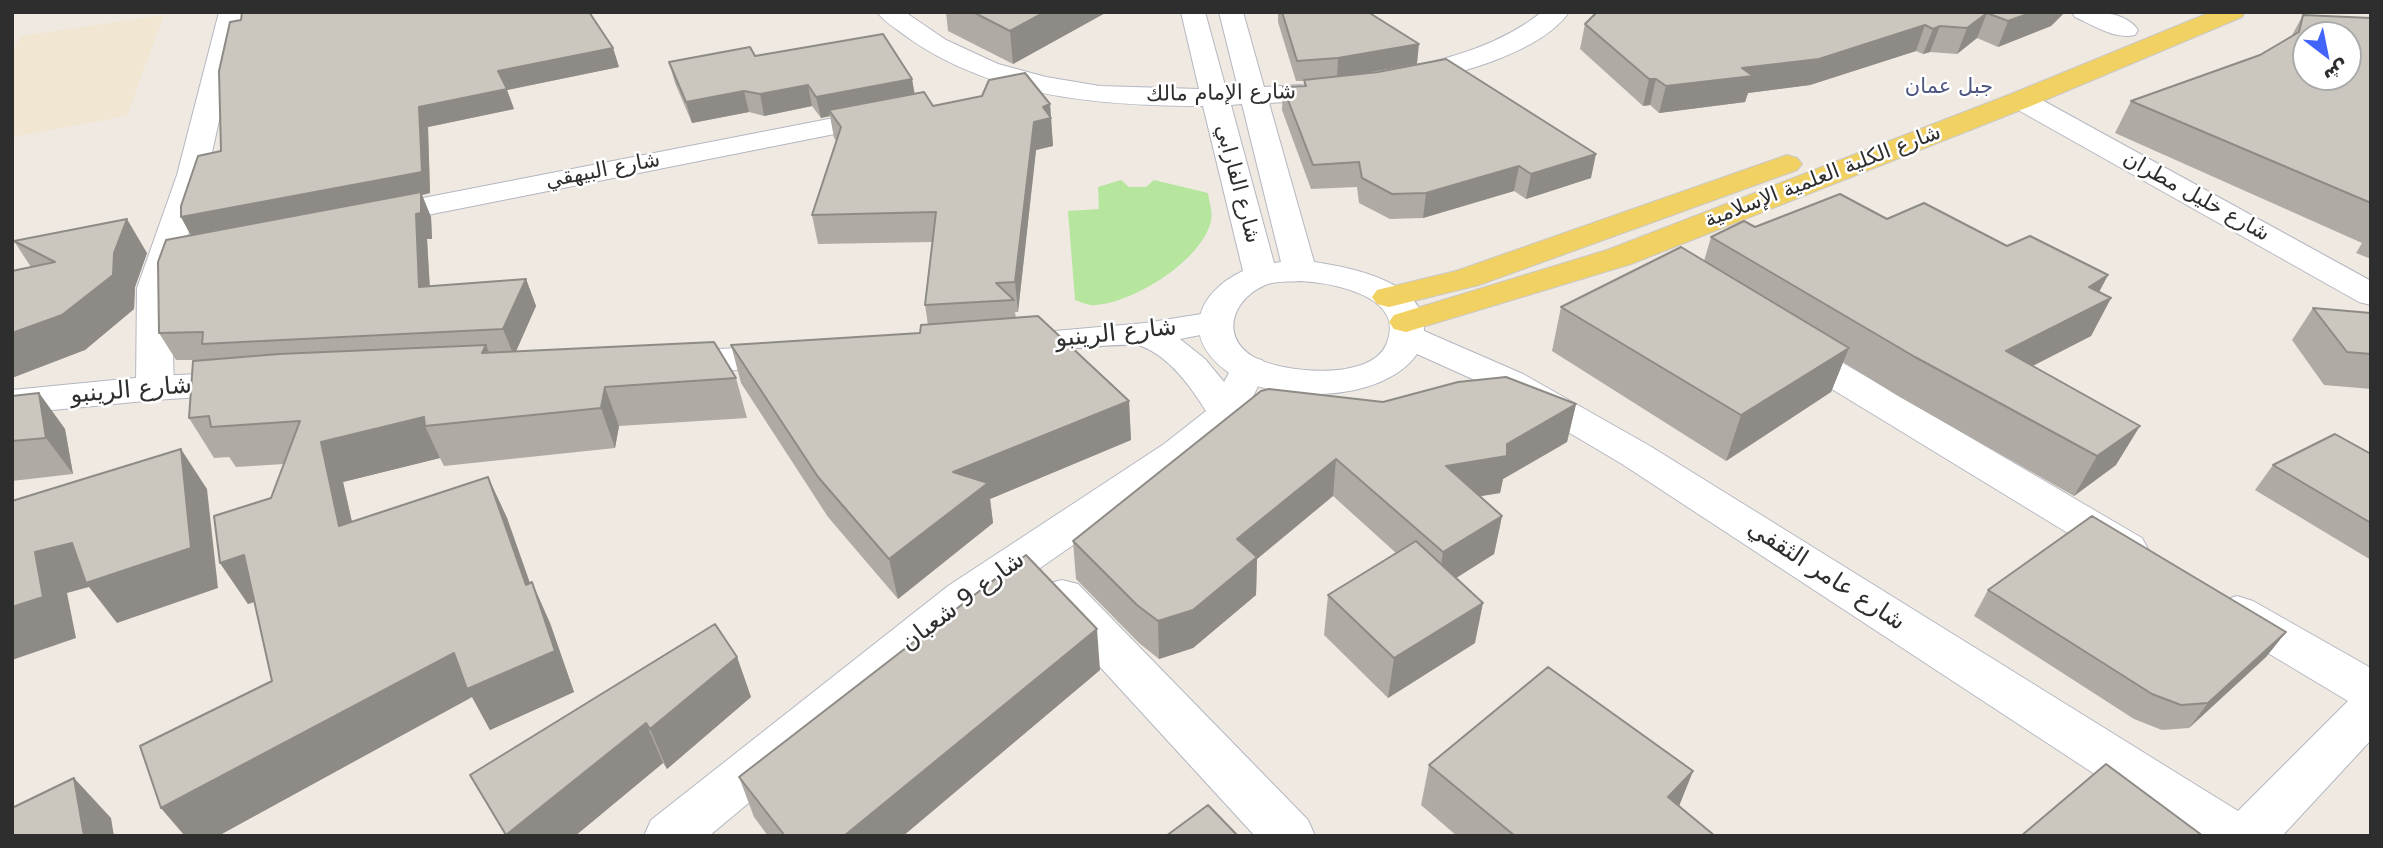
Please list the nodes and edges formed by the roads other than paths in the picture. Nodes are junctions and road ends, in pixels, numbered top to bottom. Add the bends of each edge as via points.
1 (232, 12) edge
2 (889, 12) edge
3 (1193, 12) edge
4 (1231, 12) edge
5 (1557, 12) edge
6 (2084, 12) edge
7 (2169, 12) edge
8 (2233, 12) edge
9 (2126, 30) junction
10 (1041, 86) junction
11 (1213, 96) junction
12 (1255, 96) junction
13 (986, 97) edge
14 (2021, 100) junction
15 (918, 110) edge
16 (342, 222) edge
17 (1635, 251) junction
18 (1300, 271) junction
19 (1671, 273) edge
20 (1261, 275) junction
21 (2371, 295) edge
22 (1401, 318) junction
23 (1214, 323) junction
24 (1765, 332) edge
25 (1144, 334) junction
26 (981, 346) edge
27 (817, 355) edge
28 (637, 364) edge
29 (1249, 368) junction
30 (279, 382) edge
31 (155, 387) junction
32 (12, 402) edge
33 (1227, 414) junction
34 (1024, 556) junction
35 (2157, 566) edge
36 (2204, 594) edge
37 (2371, 691) edge
38 (2371, 708) edge
39 (670, 836) edge
40 (1289, 836) edge
41 (2233, 836) edge
42 (2248, 836) edge

1 - 31 street via 192,175 179,254 154,288
2 - 10 street, شارع الإمام مالك via 914,33 983,69
3 - 11 street, شارع الفارابي
4 - 12 street, شارع الفارابي
5 - 12 street, شارع الإمام مالك via 1508,45 1443,70 1371,85
6 - 9 street
7 - 9 main road, شارع الكلية العلمية الإسلامية
8 - 14 main road, شارع الكلية العلمية الإسلامية
9 - 22 main road, شارع الكلية العلمية الإسلامية via 1765,172 1467,278
10 - 11 street, شارع الإمام مالك via 1130,96
10 - 13 street
11 - 12 street, شارع الإمام مالك
11 - 20 street, شارع الفارابي
12 - 18 street, شارع الفارابي
14 - 17 main road, شارع الكلية العلمية الإسلامية
14 - 21 street, شارع خليل مطران
15 - 16 street, شارع البيهقي
17 - 19 street
17 - 22 main road, شارع الكلية العلمية الإسلامية
18 - 20 street
18 - 22 street via 1354,278
20 - 23 street via 1231,293 1219,307
22 - 29 street via 1401,352 1362,377 1304,383
22 - 41 street, شارع عامر الثقفي via 1636,455
23 - 25 street, شارع الرينبو
23 - 29 street via 1229,354
24 - 35 street
25 - 26 street, شارع الرينبو
25 - 33 street via 1169,346 1199,372
27 - 28 street
29 - 33 street, شارع 9 شعبان
30 - 31 street, شارع الرينبو
31 - 32 street, شارع الرينبو
33 - 34 street, شارع 9 شعبان via 1178,453
34 - 39 street, شارع 9 شعبان via 964,598
34 - 40 street
36 - 37 street
38 - 42 street

